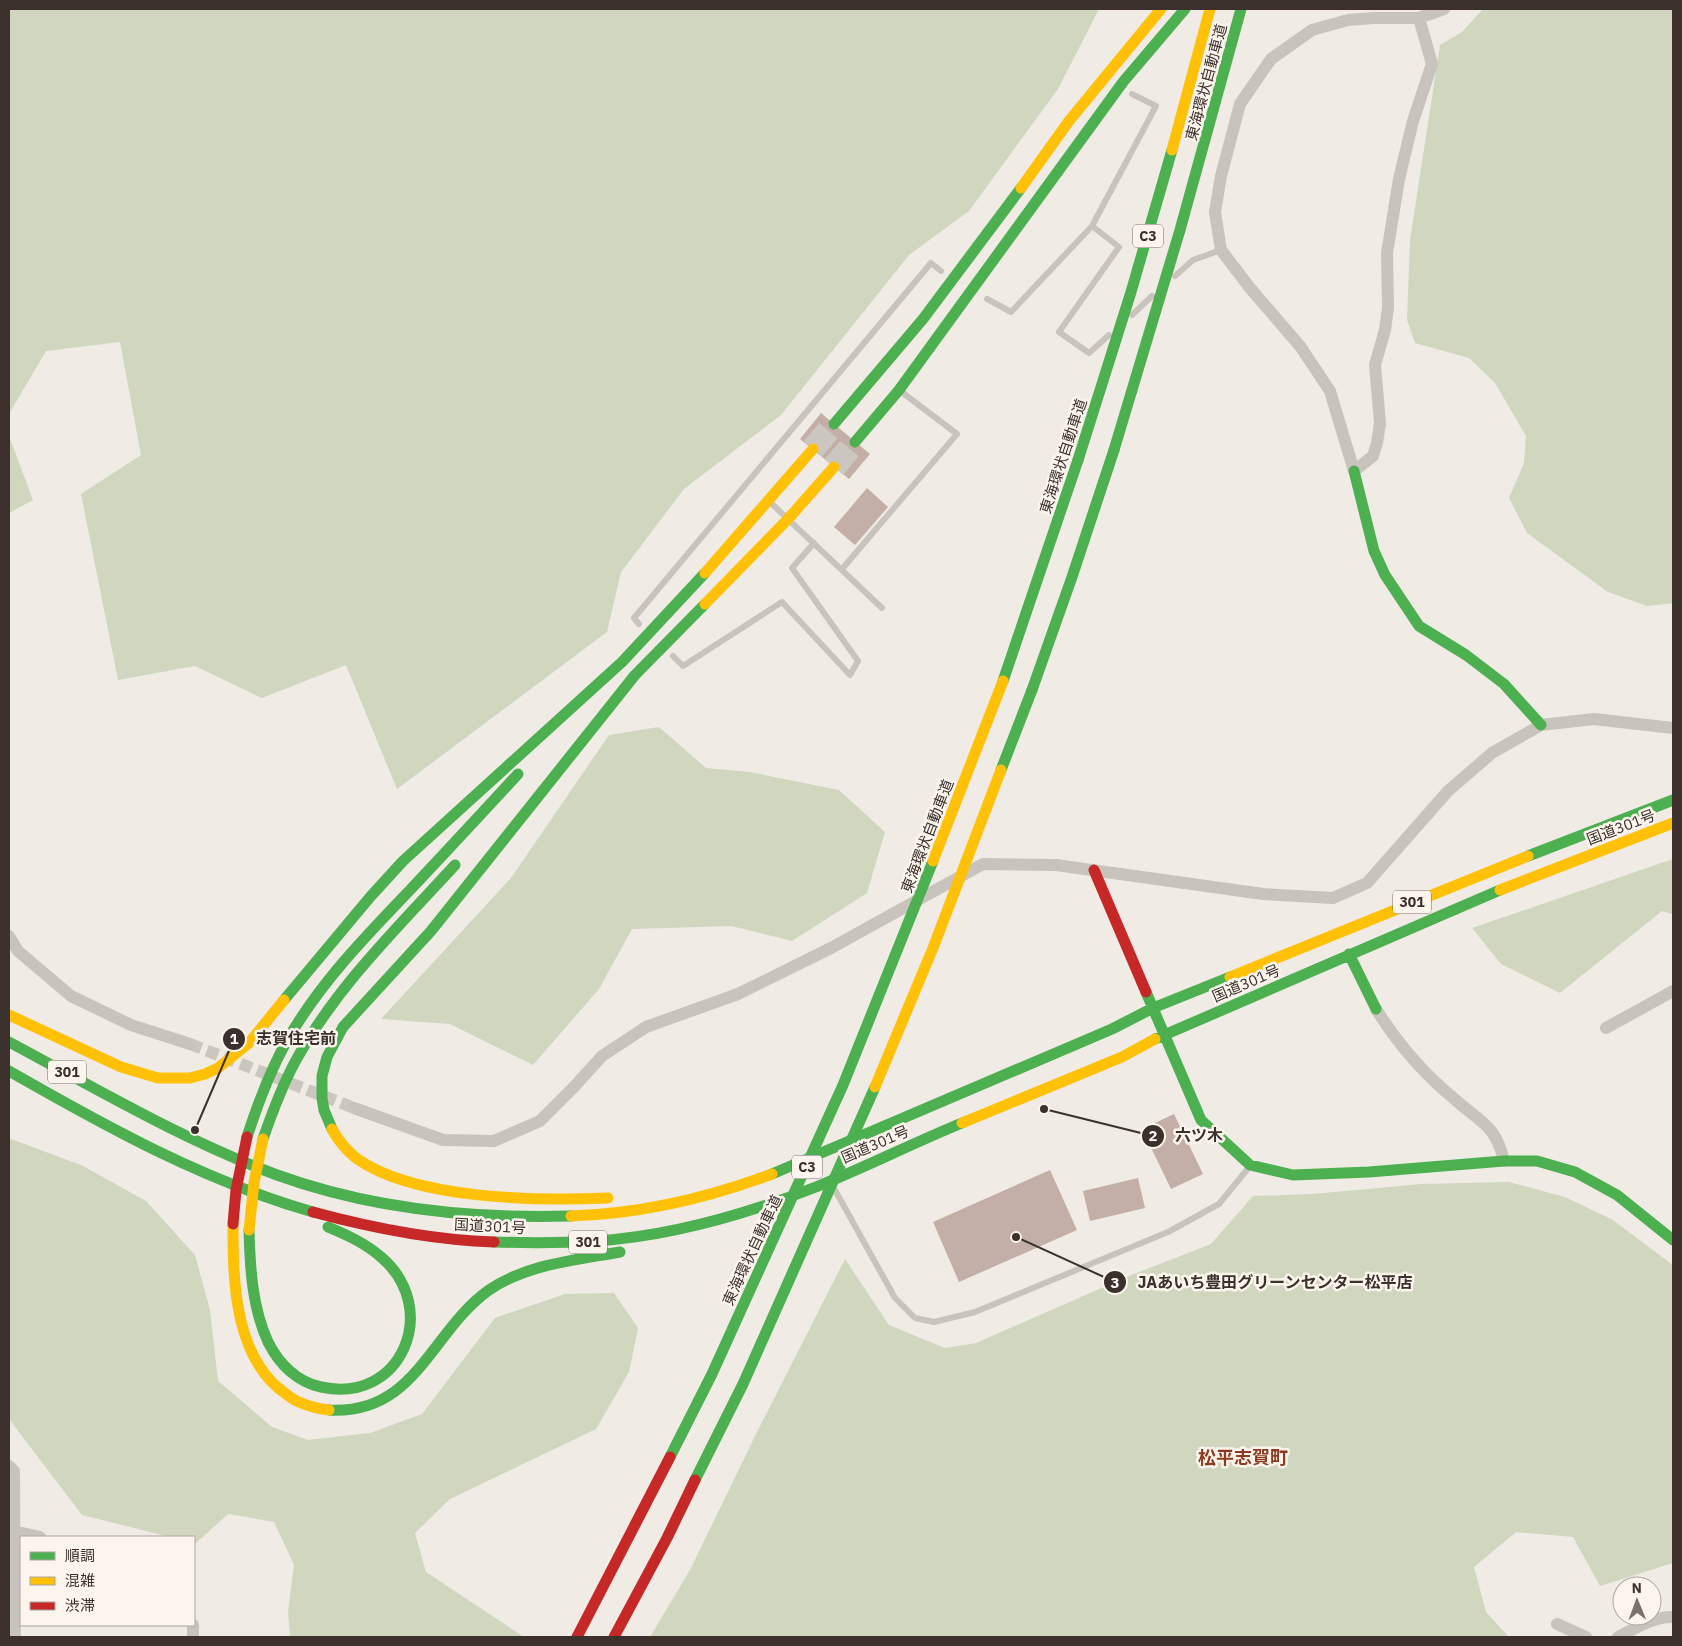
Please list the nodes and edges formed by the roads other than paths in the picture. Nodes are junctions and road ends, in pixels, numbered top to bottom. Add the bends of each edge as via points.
1 (1161, 9) edge
2 (1185, 9) edge
3 (1210, 9) edge
4 (1241, 9) edge
5 (1444, 9) edge
6 (1419, 18) junction
7 (1193, 28) dead end
8 (1132, 94) dead end
9 (1157, 206) junction
10 (1092, 226) junction
11 (1221, 250) junction
12 (941, 271) dead end
13 (987, 300) dead end
14 (899, 390) junction
15 (834, 424) tunnel mouth
16 (855, 442) tunnel mouth
17 (813, 449) tunnel mouth
18 (834, 467) tunnel mouth
19 (1354, 471) junction
20 (768, 501) junction
21 (788, 519) junction
22 (814, 543) junction
23 (842, 569) junction
24 (882, 608) dead end
25 (639, 624) dead end
26 (672, 656) dead end
27 (622, 662) junction
28 (635, 675) junction
29 (1542, 725) junction
30 (1673, 728) edge
31 (546, 769) dead end
32 (1673, 800) edge
33 (1673, 823) edge
34 (465, 855) dead end
35 (1094, 870) junction
36 (9, 936) edge
37 (1349, 954) junction
38 (1673, 991) edge
39 (1153, 1008) junction
40 (1376, 1009) joint
41 (9, 1015) edge
42 (1606, 1028) dead end
43 (1163, 1035) junction
44 (9, 1042) edge
45 (190, 1044) tunnel mouth
46 (9, 1071) edge
47 (354, 1108) tunnel mouth
48 (891, 1124) junction
49 (114, 1130) junction
50 (1504, 1161) junction
51 (1250, 1165) junction
52 (830, 1180) junction
53 (670, 1192) dead end
54 (618, 1197) dead end
55 (785, 1198) junction
56 (1673, 1240) edge
57 (9, 1466) edge
58 (11, 1530) edge
59 (36, 1536) edge
60 (1673, 1617) edge
61 (1557, 1624) dead end
62 (15, 1637) edge
63 (577, 1637) edge
64 (614, 1637) edge
65 (1586, 1637) edge
66 (1618, 1637) edge

1 - 15 main road via 1069,121 935,305
2 - 14 main road via 1082,137
3 - 9 main road, 東海環状自動車道 / C3, bridge
4 - 64 main road, 東海環状自動車道 / C3, bridge via 1216,106 1114,450 1032,690 940,930 872,1095 742,1384 667,1538
5 - 6 street
6 - 11 street via 1374,18 1312,30 1271,59 1240,104 1215,212
6 - 19 street via 1432,64 1413,121 1387,252 1388,308 1375,365 1380,423 1377,442 1373,456
7 - 9 main road, bridge
8 - 10 lane via 1156,106
9 - 63 main road, 東海環状自動車道 / C3, bridge via 1120,332 1003,681 843,1085 712,1374
10 - 11 lane via 1119,247 1059,332 1088,353 1193,260
10 - 13 lane via 1011,312
11 - 19 street via 1300,346 1330,391
12 - 25 lane via 931,263 634,618
14 - 16 main road
14 - 23 lane via 958,434
17 - 20 main road
18 - 21 main road
19 - 29 main road via 1374,550 1385,575 1419,626 1466,655 1504,684
20 - 21 lane
20 - 27 main road
21 - 22 lane
21 - 28 main road
22 - 23 lane
22 - 26 lane via 792,568 858,661 850,675 782,602 683,666
23 - 24 lane
27 - 41 main road via 403,861 254,1036 218,1068 190,1078 158,1078 121,1067
27 - 55 main road, bridge via 368,935 323,987 289,1038 264,1086 237,1181 232,1251 241,1320 252,1354 271,1381 294,1400 321,1410 354,1410 370,1406 401,1388 426,1363 461,1317 490,1290 509,1279 538,1269 684,1235
28 - 31 main road
28 - 54 main road via 448,910 343,1027 331,1045 321,1081 326,1116 334,1133 358,1159 394,1176 447,1190 515,1198
29 - 30 street via 1594,719
29 - 35 street via 1492,753 1448,791 1367,883 1333,898 1263,894
32 - 39 main road, 国道301号 / 301 via 1506,864
33 - 37 main road, 国道301号 / 301 via 1486,895
34 - 49 main road, bridge via 379,948 323,1017 295,1062 279,1096 263,1139 254,1183 250,1230 251,1276 259,1318 272,1350 291,1373 304,1382 334,1391 362,1388 388,1372 405,1347 411,1316 404,1285 383,1258 350,1237 263,1205 199,1178
35 - 39 main road
35 - 47 street via 983,864 831,948 738,994 646,1028 602,1056 540,1121 494,1141 443,1140
36 - 45 street via 18,951 71,996 131,1025
37 - 40 main road
37 - 43 main road, 国道301号 / 301
38 - 42 street
39 - 43 main road
39 - 48 main road, 国道301号 / 301 via 1112,1029
40 - 50 street via 1391,1034 1427,1074 1486,1123 1501,1144
43 - 51 main road via 1201,1120
43 - 52 main road, 国道301号 / 301 via 1122,1057
44 - 48 main road, 国道301号 / 301 via 232,1157 349,1197 455,1215 562,1217 674,1203 774,1173
46 - 49 main road, 国道301号 / 301
48 - 53 main road via 732,1180
49 - 55 main road, 国道301号 / 301 via 203,1173 304,1210 387,1230 471,1242 556,1243 634,1237 687,1227
50 - 51 main road via 1293,1175
50 - 56 main road via 1537,1161 1575,1172 1617,1195
51 - 52 lane via 1219,1204 1168,1232 976,1312 934,1322 915,1318 895,1298
52 - 55 main road, 国道301号 / 301
57 - 58 street via 14,1471
58 - 59 street
58 - 62 street
60 - 66 street
61 - 65 street

